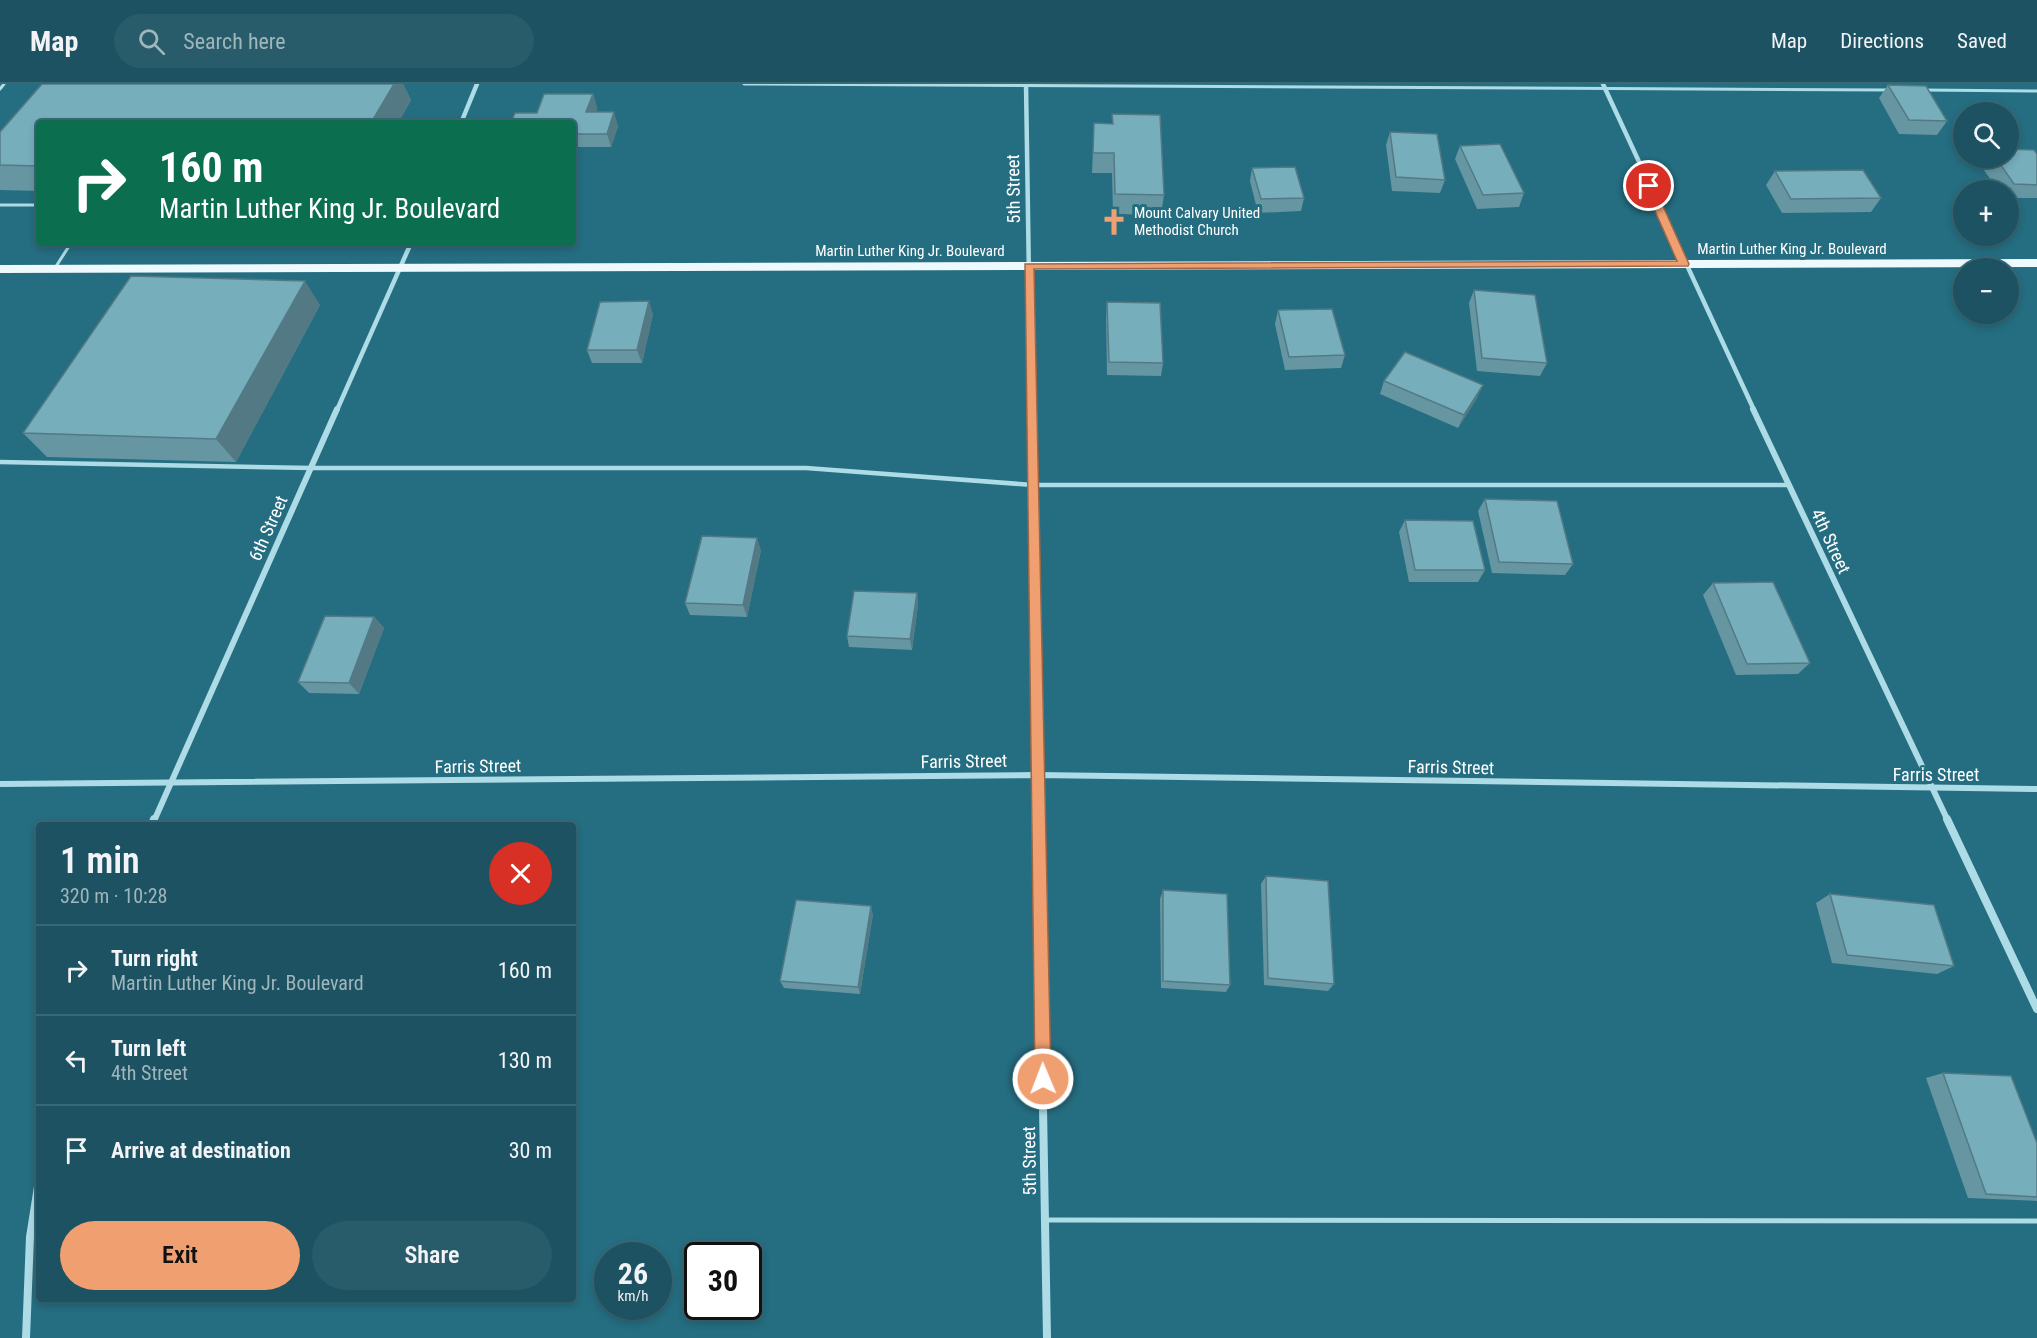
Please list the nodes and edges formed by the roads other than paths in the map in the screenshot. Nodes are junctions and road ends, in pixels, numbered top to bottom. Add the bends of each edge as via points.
1 (4, 84) edge
2 (477, 84) edge
3 (744, 84) edge
4 (1026, 85) edge
5 (1604, 86) edge
6 (0, 89) edge
7 (1897, 90) edge
8 (1920, 90) edge
9 (2037, 91) edge
10 (462, 120) edge
11 (0, 205) edge
12 (36, 205) edge
13 (69, 246) edge
14 (410, 246) edge
15 (2037, 263) edge
16 (1684, 264) junction
17 (1029, 266) junction
18 (401, 267) junction
19 (55, 268) junction
20 (0, 269) edge
21 (0, 462) edge
22 (312, 468) junction
23 (1033, 485) junction
24 (1788, 486) junction
25 (1038, 775) junction
26 (0, 784) edge
27 (171, 784) junction
28 (1931, 789) junction
29 (2037, 789) edge
30 (153, 822) edge
31 (2037, 1009) edge
32 (36, 1199) edge
33 (1045, 1220) junction
34 (2037, 1221) edge
35 (26, 1338) edge
36 (1047, 1338) edge

1 - 6 lane
2 - 10 street
3 - 4 lane
4 - 5 lane
4 - 17 street, 5th Street
5 - 7 lane
5 - 16 street, 4th Street
8 - 9 lane
11 - 12 lane
13 - 19 lane
14 - 18 street, 6th Street
15 - 16 main road, Martin Luther King Jr. Boulevard
16 - 17 main road, Martin Luther King Jr. Boulevard
16 - 24 street, 4th Street
17 - 18 main road, Martin Luther King Jr. Boulevard
17 - 23 street, 5th Street
18 - 19 main road, Martin Luther King Jr. Boulevard
18 - 22 street, 6th Street
19 - 20 main road, Martin Luther King Jr. Boulevard
21 - 22 lane
22 - 23 lane via 806,468
22 - 27 street, 6th Street
23 - 24 lane
23 - 25 street, 5th Street
24 - 28 street, 4th Street
25 - 27 street, Farris Street
25 - 28 street, Farris Street
25 - 33 street, 5th Street
26 - 27 street, Farris Street
27 - 30 street, 6th Street
28 - 29 street, Farris Street
28 - 31 street, 4th Street
32 - 35 street via 30,1237
33 - 34 lane
33 - 36 street, 5th Street

